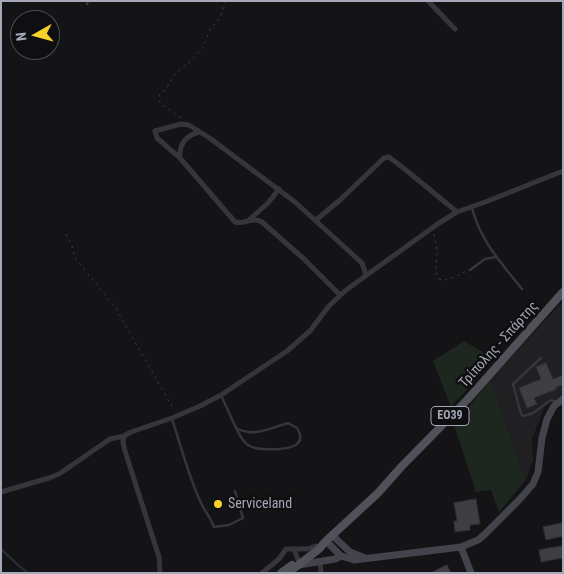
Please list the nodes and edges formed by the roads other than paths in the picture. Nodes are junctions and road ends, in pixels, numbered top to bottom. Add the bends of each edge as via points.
1 (428, 1) edge
2 (455, 29) dead end
3 (200, 132) junction
4 (180, 158) junction
5 (562, 172) edge
6 (279, 190) junction
7 (472, 207) junction
8 (457, 212) junction
9 (248, 220) junction
10 (316, 220) junction
11 (496, 257) junction
12 (470, 270) road end
13 (366, 275) junction
14 (522, 289) dead end
15 (563, 292) edge
16 (340, 295) junction
17 (541, 358) dead end
18 (220, 395) junction
19 (560, 401) edge
20 (174, 417) junction
21 (236, 428) junction
22 (124, 436) junction
23 (1, 492) edge
24 (235, 492) dead end
25 (329, 538) junction
26 (342, 545) junction
27 (316, 546) junction
28 (461, 548) junction
29 (294, 549) junction
30 (341, 556) junction
31 (366, 558) junction
32 (320, 561) junction
33 (298, 563) junction
34 (160, 573) edge
35 (262, 573) edge
36 (281, 573) edge
37 (288, 573) edge
38 (321, 573) edge
39 (471, 573) edge

1 - 2 street
3 - 4 street via 184,141
3 - 4 street via 180,124 155,131 157,138
3 - 6 street
4 - 9 street via 232,219 240,223
5 - 7 street
6 - 9 street
6 - 10 street
7 - 8 street
7 - 11 lane via 478,230
8 - 10 street via 388,157
8 - 13 street
9 - 16 street via 258,220 269,227
10 - 13 street via 362,263
11 - 12 lane via 485,259
11 - 14 lane
13 - 16 street
15 - 25 main road, Τρίπολης - Σπάρτης / ΕΟ39 via 378,493
16 - 18 street via 299,342
17 - 19 lane via 513,384 521,414 525,416 552,400
18 - 20 street
18 - 21 lane
19 - 28 main road via 550,412 543,429 540,463 533,484 484,535
20 - 22 street
20 - 24 lane via 194,484 214,527 229,525 243,518
21 - 21 lane via 254,433 288,423 297,428 300,438 294,446 260,449 246,444
22 - 23 street via 110,439 54,476
22 - 34 street via 125,451 159,557
25 - 26 main road
25 - 27 main road, Τρίπολης - Σπάρτης / ΕΟ39
25 - 30 main road
25 - 33 main road, Τρίπολης - Σπάρτης / ΕΟ39
26 - 30 main road
26 - 31 main road via 354,555
27 - 29 street
27 - 33 main road, Τρίπολης - Σπάρτης / ΕΟ39
28 - 31 main road
28 - 39 main road
29 - 33 street
29 - 35 street via 286,549
30 - 31 main road via 349,560
30 - 32 main road
32 - 33 main road
32 - 38 street
33 - 36 main road, Τρίπολης - Σπάρτης / ΕΟ39
33 - 37 main road, Τρίπολης - Σπάρτης / ΕΟ39

